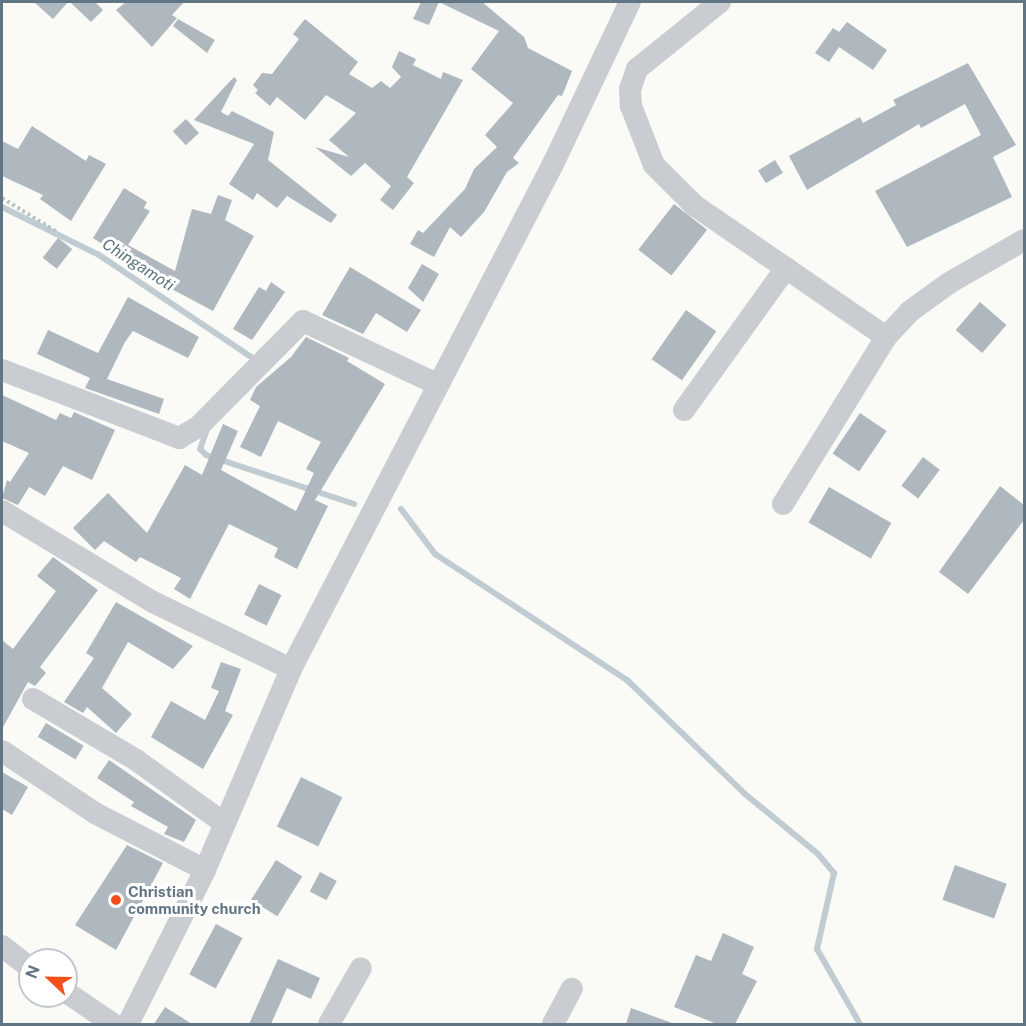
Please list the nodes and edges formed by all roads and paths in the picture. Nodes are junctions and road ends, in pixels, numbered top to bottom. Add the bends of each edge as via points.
1 (630, 2) edge
2 (720, 2) edge
3 (2, 198) edge
4 (57, 232) dead end
5 (1024, 240) edge
6 (786, 268) junction
7 (886, 337) junction
8 (2, 370) edge
9 (437, 384) junction
10 (684, 410) dead end
11 (783, 504) dead end
12 (2, 511) edge
13 (291, 669) junction
14 (33, 699) dead end
15 (2, 751) edge
16 (224, 823) junction
17 (205, 870) junction
18 (2, 946) edge
19 (18, 959) edge
20 (361, 968) dead end
21 (572, 989) dead end
22 (78, 1000) edge
23 (113, 1024) edge
24 (128, 1024) edge
25 (329, 1024) edge
26 (553, 1024) edge

1 - 9 street via 553,164
2 - 6 street via 637,69 631,106 645,148 671,186
3 - 4 path
5 - 7 street via 949,283 909,312
6 - 7 street
6 - 10 street
7 - 11 street
8 - 9 street via 179,438 198,427 303,321
9 - 13 street
12 - 13 street via 153,602
13 - 16 street
14 - 16 street via 135,760
15 - 17 street via 94,813
16 - 17 street
17 - 24 street
18 - 19 street
20 - 25 street
21 - 26 street
22 - 23 street

